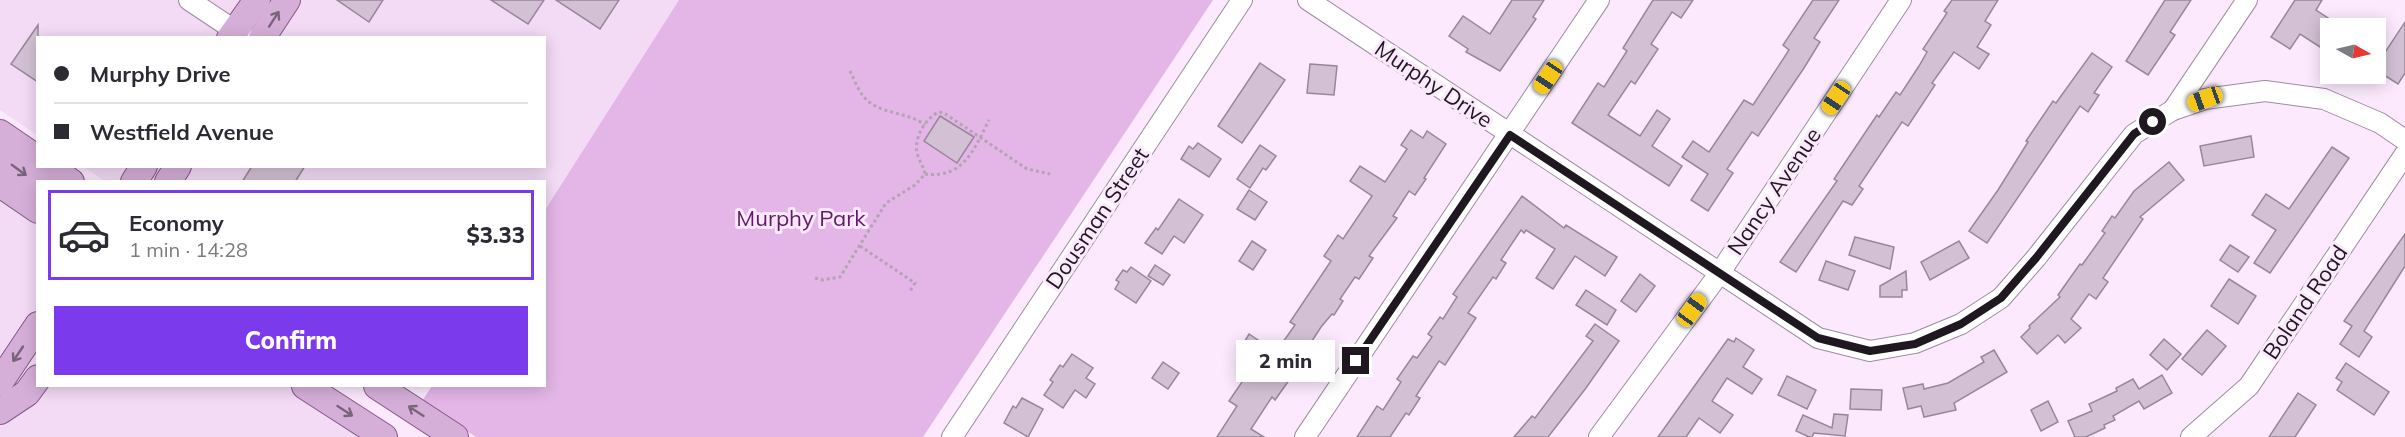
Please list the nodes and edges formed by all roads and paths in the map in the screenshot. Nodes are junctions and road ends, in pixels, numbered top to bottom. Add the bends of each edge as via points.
1 (189, 0) edge
2 (257, 0) edge
3 (286, 0) edge
4 (1242, 0) edge
5 (1308, 0) edge
6 (1599, 0) edge
7 (1901, 0) edge
8 (2247, 0) edge
9 (237, 35) edge
10 (263, 36) edge
11 (850, 71) dead end
12 (2173, 110) junction
13 (989, 120) dead end
14 (925, 125) junction
15 (0, 133) edge
16 (1510, 135) junction
17 (980, 138) junction
18 (2405, 140) edge
19 (2405, 154) edge
20 (0, 157) edge
21 (36, 158) edge
22 (52, 168) edge
23 (925, 174) junction
24 (1050, 174) dead end
25 (68, 180) edge
26 (36, 183) edge
27 (0, 184) edge
28 (36, 209) edge
29 (860, 246) junction
30 (1719, 274) junction
31 (815, 278) dead end
32 (910, 291) dead end
33 (36, 329) edge
34 (36, 381) edge
35 (0, 382) edge
36 (307, 387) edge
37 (379, 387) edge
38 (0, 411) edge
39 (384, 437) edge
40 (455, 437) edge
41 (952, 437) edge
42 (1305, 437) edge
43 (1599, 437) edge
44 (2191, 437) edge

1 - 9 street
2 - 9 main road
10 -> 3 main road
4 - 41 street, Dousman Street
5 - 16 street, Murphy Drive
6 - 16 street
7 - 30 street, Nancy Avenue
8 - 12 street
11 - 14 path via 869,102
12 - 18 street, Murphy Drive via 2205,99 2265,91 2324,99 2380,123
12 - 30 street, Murphy Drive via 2134,134 2001,298 1961,324 1915,344 1870,351 1818,338
13 - 17 path
14 - 17 path via 933,115 944,113
14 - 23 path via 916,146
15 - 21 main road
16 - 30 street, Murphy Drive
16 - 42 street
17 - 23 path via 953,172
17 - 24 path via 1027,169
19 - 44 street, Boland Road via 2249,386
20 -> 26 main road
22 - 25 main road
23 - 29 path via 886,203
27 - 28 main road
29 - 31 path via 840,277
29 - 32 path via 915,283
30 - 43 street, Nancy Avenue
33 -> 35 main road
34 - 38 main road via 27,393
36 -> 39 main road
40 -> 37 main road

